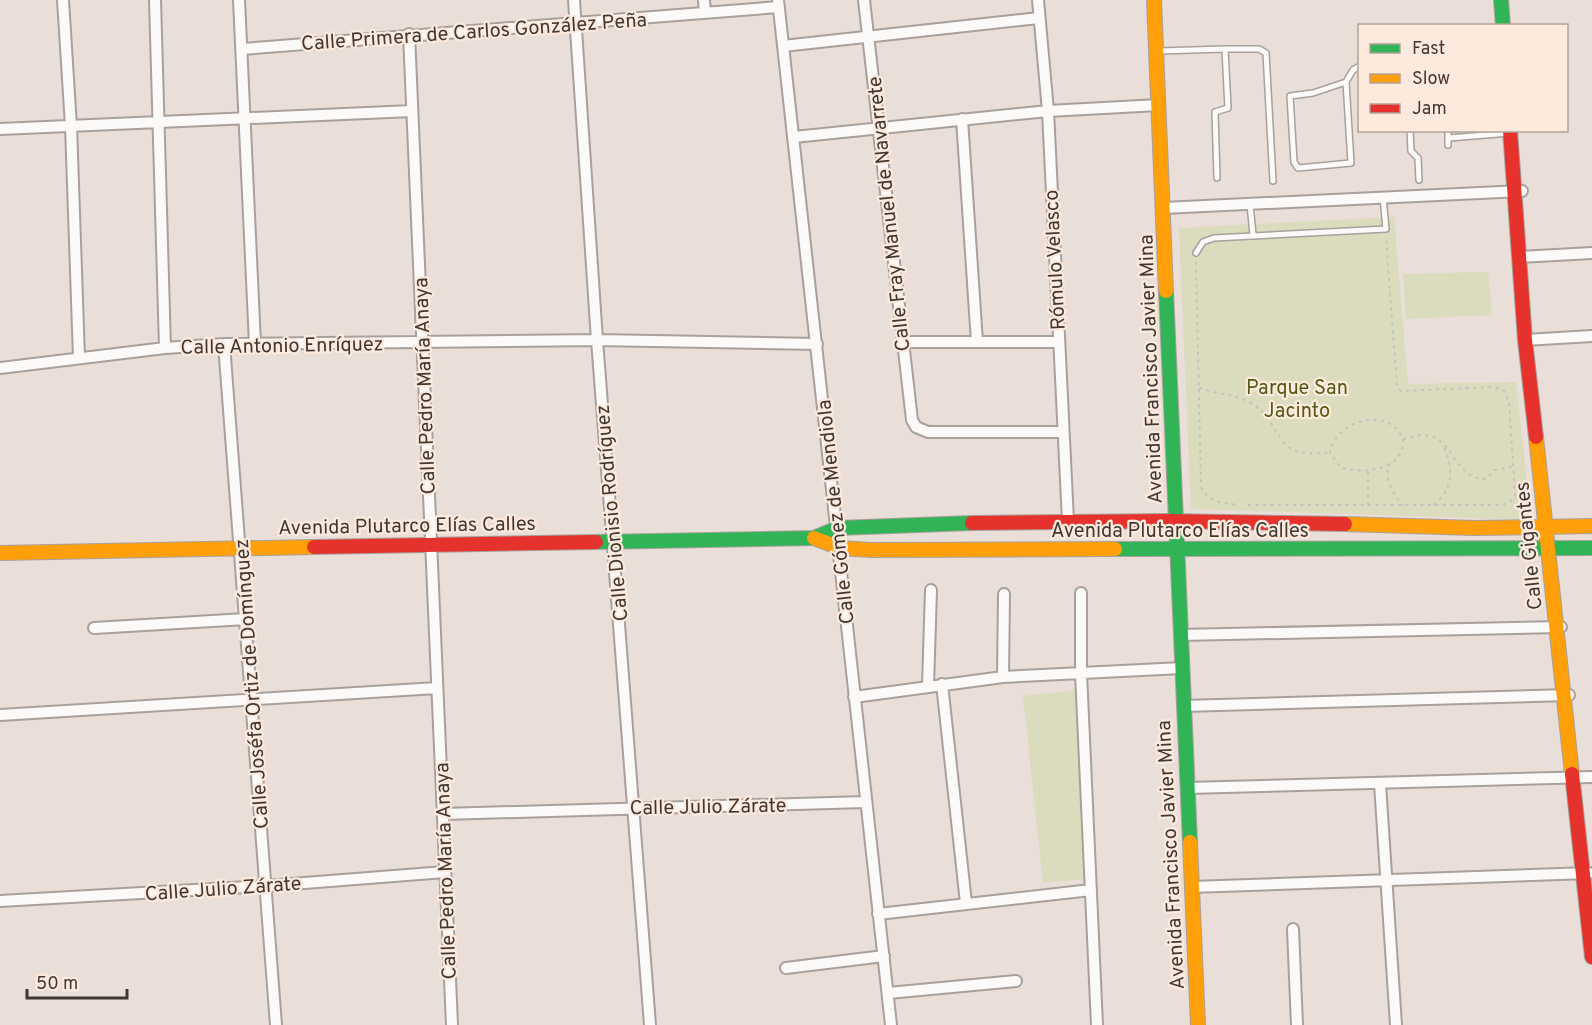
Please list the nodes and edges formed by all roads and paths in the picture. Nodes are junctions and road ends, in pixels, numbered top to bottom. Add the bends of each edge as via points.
1 (63, 0) edge
2 (155, 0) edge
3 (239, 0) edge
4 (574, 0) edge
5 (704, 0) edge
6 (864, 0) edge
7 (1038, 0) edge
8 (1154, 0) edge
9 (1501, 0) edge
10 (779, 3) edge
11 (705, 13) junction
12 (1039, 18) junction
13 (576, 23) junction
14 (1503, 24) edge
15 (409, 34) junction
16 (868, 36) junction
17 (783, 46) junction
18 (242, 49) junction
19 (1225, 49) junction
20 (1156, 51) junction
21 (1358, 67) edge
22 (1346, 82) junction
23 (1159, 105) junction
24 (412, 111) junction
25 (1048, 111) junction
26 (245, 118) junction
27 (962, 119) junction
28 (159, 122) junction
29 (71, 126) junction
30 (878, 126) junction
31 (0, 129) edge
32 (1410, 132) edge
33 (1448, 132) edge
34 (1512, 132) edge
35 (794, 137) junction
36 (1217, 178) dead end
37 (1419, 180) dead end
38 (1274, 181) dead end
39 (1518, 191) junction
40 (1383, 198) junction
41 (1250, 204) junction
42 (1163, 208) junction
43 (1386, 229) junction
44 (1253, 236) junction
45 (1196, 253) joint
46 (1592, 253) edge
47 (1519, 256) junction
48 (1592, 336) edge
49 (597, 340) junction
50 (1525, 340) junction
51 (902, 342) junction
52 (977, 342) junction
53 (1058, 342) junction
54 (422, 343) junction
55 (224, 344) junction
56 (255, 344) junction
57 (817, 344) junction
58 (165, 348) junction
59 (80, 358) junction
60 (0, 368) edge
61 (1199, 388) junction
62 (1062, 432) junction
63 (1403, 439) junction
64 (1443, 444) junction
65 (1330, 452) junction
66 (1390, 462) junction
67 (1514, 466) junction
68 (1368, 471) junction
69 (1236, 505) dead end
70 (1247, 505) dead end
71 (1368, 505) junction
72 (1434, 505) junction
73 (1403, 506) junction
74 (1068, 521) junction
75 (1176, 521) junction
76 (1592, 526) edge
77 (837, 528) junction
78 (1546, 528) junction
79 (814, 538) junction
80 (615, 541) junction
81 (431, 543) junction
82 (241, 548) junction
83 (840, 548) junction
84 (1592, 548) edge
85 (1177, 550) junction
86 (1548, 550) junction
87 (0, 554) edge
88 (931, 590) dead end
89 (1081, 593) dead end
90 (1004, 594) dead end
91 (246, 619) junction
92 (1559, 627) junction
93 (94, 628) dead end
94 (1181, 635) junction
95 (1182, 668) junction
96 (1081, 673) junction
97 (1003, 677) junction
98 (942, 684) junction
99 (928, 686) junction
100 (437, 688) junction
101 (1566, 695) junction
102 (854, 697) junction
103 (251, 699) junction
104 (1183, 706) junction
105 (0, 715) edge
106 (1572, 777) junction
107 (1592, 777) edge
108 (1380, 784) junction
109 (1187, 788) junction
110 (865, 802) junction
111 (633, 807) junction
112 (443, 814) junction
113 (445, 872) junction
114 (1585, 873) junction
115 (1385, 882) junction
116 (266, 886) junction
117 (1191, 887) junction
118 (1091, 890) junction
119 (0, 901) edge
120 (966, 903) junction
121 (878, 914) junction
122 (1293, 929) dead end
123 (884, 956) junction
124 (1592, 957) edge
125 (786, 968) dead end
126 (1016, 981) dead end
127 (888, 993) junction
128 (276, 1025) edge
129 (452, 1025) edge
130 (650, 1025) edge
131 (891, 1025) edge
132 (1098, 1025) edge
133 (1198, 1025) edge
134 (1297, 1025) edge
135 (1396, 1025) edge

1 - 29 street
2 - 28 street
3 - 18 street
4 - 13 street, Calle Dionisio Rodríguez
5 - 11 street
6 - 16 street, Calle Fray Manuel de Navarrete
7 - 12 street, Rómulo Velasco
8 - 20 main road, Avenida Francisco Javier Mina
9 - 14 main road
10 - 11 street, Calle Primera de Carlos González Peña
10 - 17 street, Calle Gómez de Mendiola
11 - 13 street, Calle Primera de Carlos González Peña
12 - 16 street
12 - 25 street, Rómulo Velasco
13 - 15 street, Calle Primera de Carlos González Peña
13 - 49 street, Calle Dionisio Rodríguez
15 - 18 street, Calle Primera de Carlos González Peña
15 - 24 street, Calle Pedro María Anaya
16 - 17 street
16 - 30 street, Calle Fray Manuel de Navarrete
17 - 35 street, Calle Gómez de Mendiola
18 - 26 street
19 - 20 lane
19 - 36 lane via 1228,108 1215,112
19 - 38 lane via 1259,49 1266,53
20 - 23 main road, Avenida Francisco Javier Mina
21 - 22 lane
22 - 22 lane via 1351,163 1300,169 1295,166 1292,95
23 - 25 street
23 - 42 main road, Avenida Francisco Javier Mina
24 - 26 street
24 - 54 street, Calle Pedro María Anaya
25 - 27 street
25 - 53 street, Rómulo Velasco
26 - 28 street
26 - 56 street
27 - 30 street
27 - 52 street
28 - 29 street
28 - 58 street
29 - 31 street
29 - 59 street
30 - 35 street
30 - 51 street, Calle Fray Manuel de Navarrete
32 - 37 lane via 1411,151 1418,158
33 - 34 lane via 1448,141
34 - 39 main road, Calle Gigantes
35 - 57 street, Calle Gómez de Mendiola
39 - 40 street
39 - 47 main road, Calle Gigantes
40 - 41 street
40 - 43 lane
41 - 42 street
41 - 44 lane
42 - 75 main road, Avenida Francisco Javier Mina
43 - 44 lane
43 - 67 path via 1397,387 1401,391 1500,388 1509,401
44 - 45 lane via 1208,239
45 - 61 path
46 - 47 street
47 - 50 main road, Calle Gigantes
48 - 50 street
49 - 54 street, Calle Antonio Enríquez
49 - 57 street, Calle Antonio Enríquez
49 - 80 street, Calle Dionisio Rodríguez
50 - 78 main road, Calle Gigantes
51 - 52 street
51 - 62 street, Calle Fray Manuel de Navarrete via 910,414 916,427 928,432
52 - 53 street
53 - 62 street, Rómulo Velasco
54 - 56 street, Calle Antonio Enríquez
54 - 81 street, Calle Pedro María Anaya
55 - 56 street, Calle Antonio Enríquez
55 - 58 street, Calle Antonio Enríquez
55 - 82 street, Calle Joséfa Ortiz de Domínguez
57 - 77 street, Calle Gómez de Mendiola
58 - 59 street, Calle Antonio Enríquez
59 - 60 street, Calle Antonio Enríquez
61 - 65 path via 1250,403 1263,412 1278,437 1300,453
61 - 69 path via 1201,487 1213,500
62 - 74 street, Rómulo Velasco
63 - 64 path via 1430,435
63 - 65 path via 1394,425 1385,421 1362,421 1344,428
63 - 66 path via 1402,449
64 - 67 path via 1462,471 1474,479 1486,479 1495,470
64 - 72 path via 1451,476 1445,495
65 - 68 path via 1340,467
66 - 68 path
66 - 73 path via 1390,487
67 - 72 path via 1515,495 1507,504
68 - 71 path
70 - 71 path
71 - 73 path
72 - 73 path
74 - 75 main road, Avenida Plutarco Elías Calles
74 - 77 main road, Avenida Plutarco Elías Calles
75 - 78 main road, Avenida Plutarco Elías Calles
75 - 85 main road, Avenida Francisco Javier Mina
76 - 78 main road, Avenida Plutarco Elías Calles
77 - 79 main road, Avenida Plutarco Elías Calles
77 - 83 street, Calle Gómez de Mendiola
78 - 86 main road, Calle Gigantes
79 - 80 main road, Avenida Plutarco Elías Calles
79 - 83 main road, Avenida Plutarco Elías Calles
80 - 81 main road, Avenida Plutarco Elías Calles
80 - 111 street, Calle Dionisio Rodríguez
81 - 82 main road, Avenida Plutarco Elías Calles
81 - 100 street, Calle Pedro María Anaya
82 - 87 main road, Avenida Plutarco Elías Calles
82 - 91 street, Calle Joséfa Ortiz de Domínguez
83 - 85 main road, Avenida Plutarco Elías Calles
83 - 102 street, Calle Gómez de Mendiola
84 - 86 main road, Avenida Plutarco Elías Calles
85 - 86 main road, Avenida Plutarco Elías Calles
85 - 94 main road, Avenida Francisco Javier Mina
86 - 92 main road, Calle Gigantes
88 - 99 street
89 - 96 street
90 - 97 street
91 - 93 street
91 - 103 street, Calle Joséfa Ortiz de Domínguez
92 - 94 street
92 - 101 main road, Calle Gigantes
94 - 95 main road, Avenida Francisco Javier Mina
95 - 96 street
95 - 104 main road, Avenida Francisco Javier Mina
96 - 97 street
96 - 118 street
97 - 98 street
98 - 99 street
98 - 120 street
99 - 102 street
100 - 103 street
100 - 112 street, Calle Pedro María Anaya
101 - 104 street
101 - 106 main road, Calle Gigantes
102 - 110 street, Calle Gómez de Mendiola
103 - 105 street
103 - 116 street, Calle Joséfa Ortiz de Domínguez
104 - 109 main road, Avenida Francisco Javier Mina
106 - 107 street
106 - 108 street
106 - 114 main road, Calle Gigantes
108 - 109 street
108 - 115 street
109 - 117 main road, Avenida Francisco Javier Mina
110 - 111 street, Calle Julio Zárate
110 - 121 street, Calle Gómez de Mendiola
111 - 112 street, Calle Julio Zárate
111 - 130 street, Calle Dionisio Rodríguez
112 - 113 street, Calle Pedro María Anaya
113 - 116 street, Calle Julio Zárate
113 - 129 street, Calle Pedro María Anaya
114 - 115 street
114 - 124 main road, Calle Gigantes
115 - 117 street
115 - 135 street
116 - 119 street, Calle Julio Zárate
116 - 128 street, Calle Joséfa Ortiz de Domínguez
117 - 133 main road, Avenida Francisco Javier Mina
118 - 120 street
118 - 132 street
120 - 121 street
121 - 123 street, Calle Gómez de Mendiola
122 - 134 street
123 - 125 street
123 - 127 street, Calle Gómez de Mendiola
126 - 127 street
127 - 131 street, Calle Gómez de Mendiola

